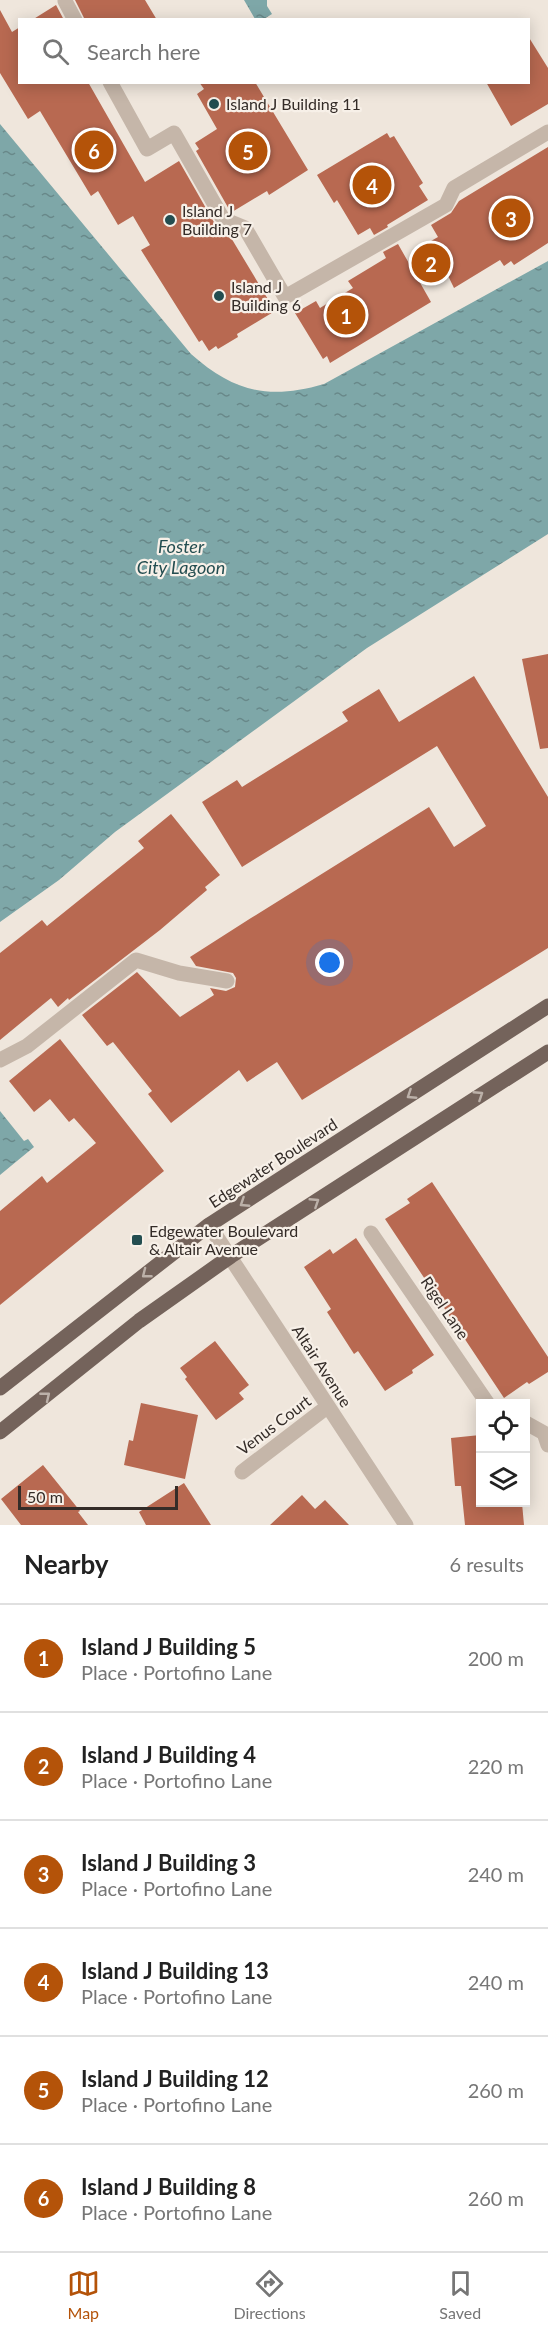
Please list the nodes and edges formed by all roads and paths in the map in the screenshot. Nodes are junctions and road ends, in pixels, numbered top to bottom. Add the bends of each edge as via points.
1 (65, 1) edge
2 (74, 18) edge
3 (111, 84) edge
4 (548, 132) edge
5 (227, 981) dead end
6 (548, 1006) edge
7 (548, 1052) edge
8 (0, 1060) edge
9 (209, 1225) junction
10 (371, 1233) dead end
11 (231, 1256) junction
12 (0, 1388) edge
13 (485, 1399) edge
14 (327, 1407) junction
15 (530, 1426) edge
16 (0, 1432) edge
17 (548, 1444) edge
18 (242, 1472) dead end
19 (406, 1525) edge

1 - 2 street
3 - 4 street via 147,148 174,133 223,219 245,228 285,297 446,205 454,188
5 - 8 street via 136,960 27,1046
6 -> 9 main road, Edgewater Boulevard
11 -> 7 main road
9 - 11 street, Altair Avenue
9 -> 12 main road, Edgewater Boulevard
10 - 13 street, Rigel Lane
11 - 14 street, Altair Avenue
16 -> 11 main road via 139,1321
14 - 18 street, Venus Court
14 - 19 street, Altair Avenue
15 - 17 street via 544,1433

